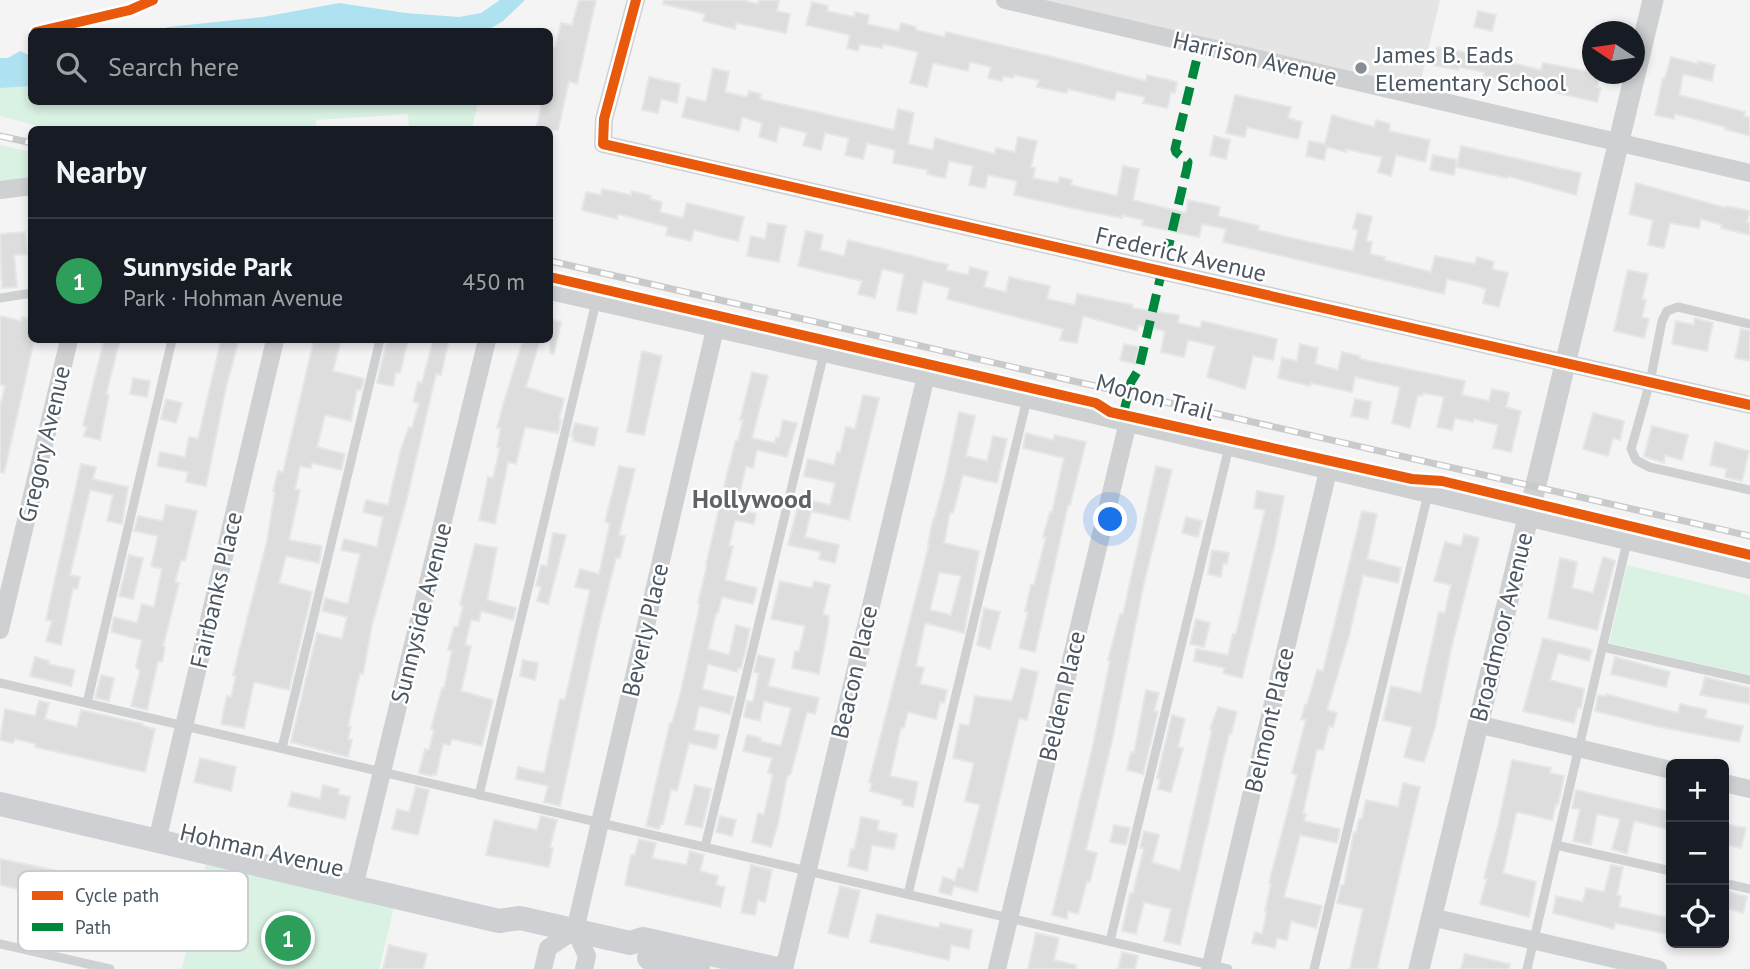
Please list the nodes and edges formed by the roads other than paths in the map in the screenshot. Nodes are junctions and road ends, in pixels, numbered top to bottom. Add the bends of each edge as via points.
1 (636, 0) edge
2 (1005, 0) edge
3 (1653, 0) edge
4 (1618, 142) junction
5 (1750, 173) edge
6 (28, 187) edge
7 (0, 191) edge
8 (553, 292) edge
9 (28, 294) edge
10 (0, 298) edge
11 (596, 302) junction
12 (1750, 324) edge
13 (716, 329) junction
14 (68, 343) edge
15 (171, 343) edge
16 (274, 343) edge
17 (379, 343) edge
18 (486, 343) edge
19 (824, 354) junction
20 (1564, 362) junction
21 (926, 376) junction
22 (1650, 382) junction
23 (1027, 399) junction
24 (1750, 405) edge
25 (1128, 422) junction
26 (1229, 447) junction
27 (1328, 471) junction
28 (1750, 490) edge
29 (1428, 494) junction
30 (1528, 516) junction
31 (1627, 542) junction
32 (1750, 570) edge
33 (0, 629) edge
34 (1603, 647) junction
35 (1750, 680) edge
36 (0, 683) edge
37 (87, 703) junction
38 (1478, 724) junction
39 (184, 726) junction
40 (282, 748) junction
41 (1579, 748) junction
42 (1666, 769) edge
43 (382, 772) junction
44 (1729, 784) edge
45 (0, 789) edge
46 (1750, 789) edge
47 (479, 795) junction
48 (0, 804) edge
49 (599, 823) junction
50 (158, 834) junction
51 (1556, 845) junction
52 (705, 848) junction
53 (1666, 870) edge
54 (807, 871) junction
55 (356, 879) junction
56 (1729, 884) edge
57 (1750, 889) edge
58 (908, 894) junction
59 (1432, 917) junction
60 (1009, 918) junction
61 (575, 930) junction
62 (1534, 940) junction
63 (1110, 941) junction
64 (630, 943) junction
65 (0, 944) edge
66 (18, 948) edge
67 (31, 951) edge
68 (1216, 968) edge
69 (110, 969) edge
70 (543, 969) edge
71 (584, 969) edge
72 (698, 969) edge
73 (777, 969) edge
74 (783, 969) edge
75 (997, 969) edge
76 (1314, 969) edge
77 (1419, 969) edge
78 (1527, 969) edge
79 (1658, 969) edge

1 - 20 street, Frederick Avenue via 604,119 603,144
2 - 4 street, Harrison Avenue
3 - 4 street, Broadmoor Avenue
4 - 5 street, Harrison Avenue
4 - 20 street, Broadmoor Avenue
6 - 7 street
8 - 11 street
9 - 10 lane
11 - 13 street
11 - 47 lane
12 - 22 lane via 1678,307 1667,311
13 - 19 street
13 - 49 street, Beverly Place
14 - 33 street, Gregory Avenue
15 - 37 lane
16 - 39 street, Fairbanks Place
17 - 40 lane
18 - 43 street, Sunnyside Avenue
19 - 21 street
19 - 52 lane
20 - 22 street, Frederick Avenue
20 - 30 street, Broadmoor Avenue
21 - 23 street
21 - 54 street, Beacon Place
22 - 24 street, Frederick Avenue
22 - 28 lane via 1631,449 1636,460
23 - 25 street
23 - 58 lane
25 - 26 street
25 - 60 street, Belden Place
26 - 27 street
26 - 63 lane
27 - 29 street
27 - 68 street, Belmont Place
29 - 30 street
29 - 76 lane
30 - 31 street
30 - 38 street, Broadmoor Avenue
31 - 32 street
31 - 34 lane
34 - 35 lane
34 - 41 lane
36 - 37 lane
37 - 39 lane
38 - 41 street
38 - 59 street, Broadmoor Avenue
39 - 40 lane
39 - 50 street, Fairbanks Place
40 - 43 lane
41 - 42 street
41 - 51 lane
43 - 47 lane
43 - 55 street, Sunnyside Avenue
44 - 46 street
45 - 50 main road, Hohman Avenue
47 - 49 lane
48 - 50 main road, Hohman Avenue
49 - 52 lane
49 - 61 street, Beverly Place
50 - 55 main road, Hohman Avenue
51 - 53 lane
51 - 62 lane
52 - 54 lane
54 - 58 lane
54 - 74 street, Beacon Place
55 - 61 main road, Hohman Avenue via 499,921 520,918
56 - 57 lane
58 - 60 lane
59 - 62 street
59 - 77 street, Broadmoor Avenue
60 - 63 lane
60 - 75 street, Belden Place
61 - 64 main road, Hohman Avenue
61 - 70 street via 548,948
61 - 71 street via 587,956
62 - 78 lane
62 - 79 street
63 - 68 lane
64 - 72 main road, Hohman Avenue via 639,956
64 - 73 main road, Hohman Avenue via 643,939
65 - 66 lane
67 - 69 lane

